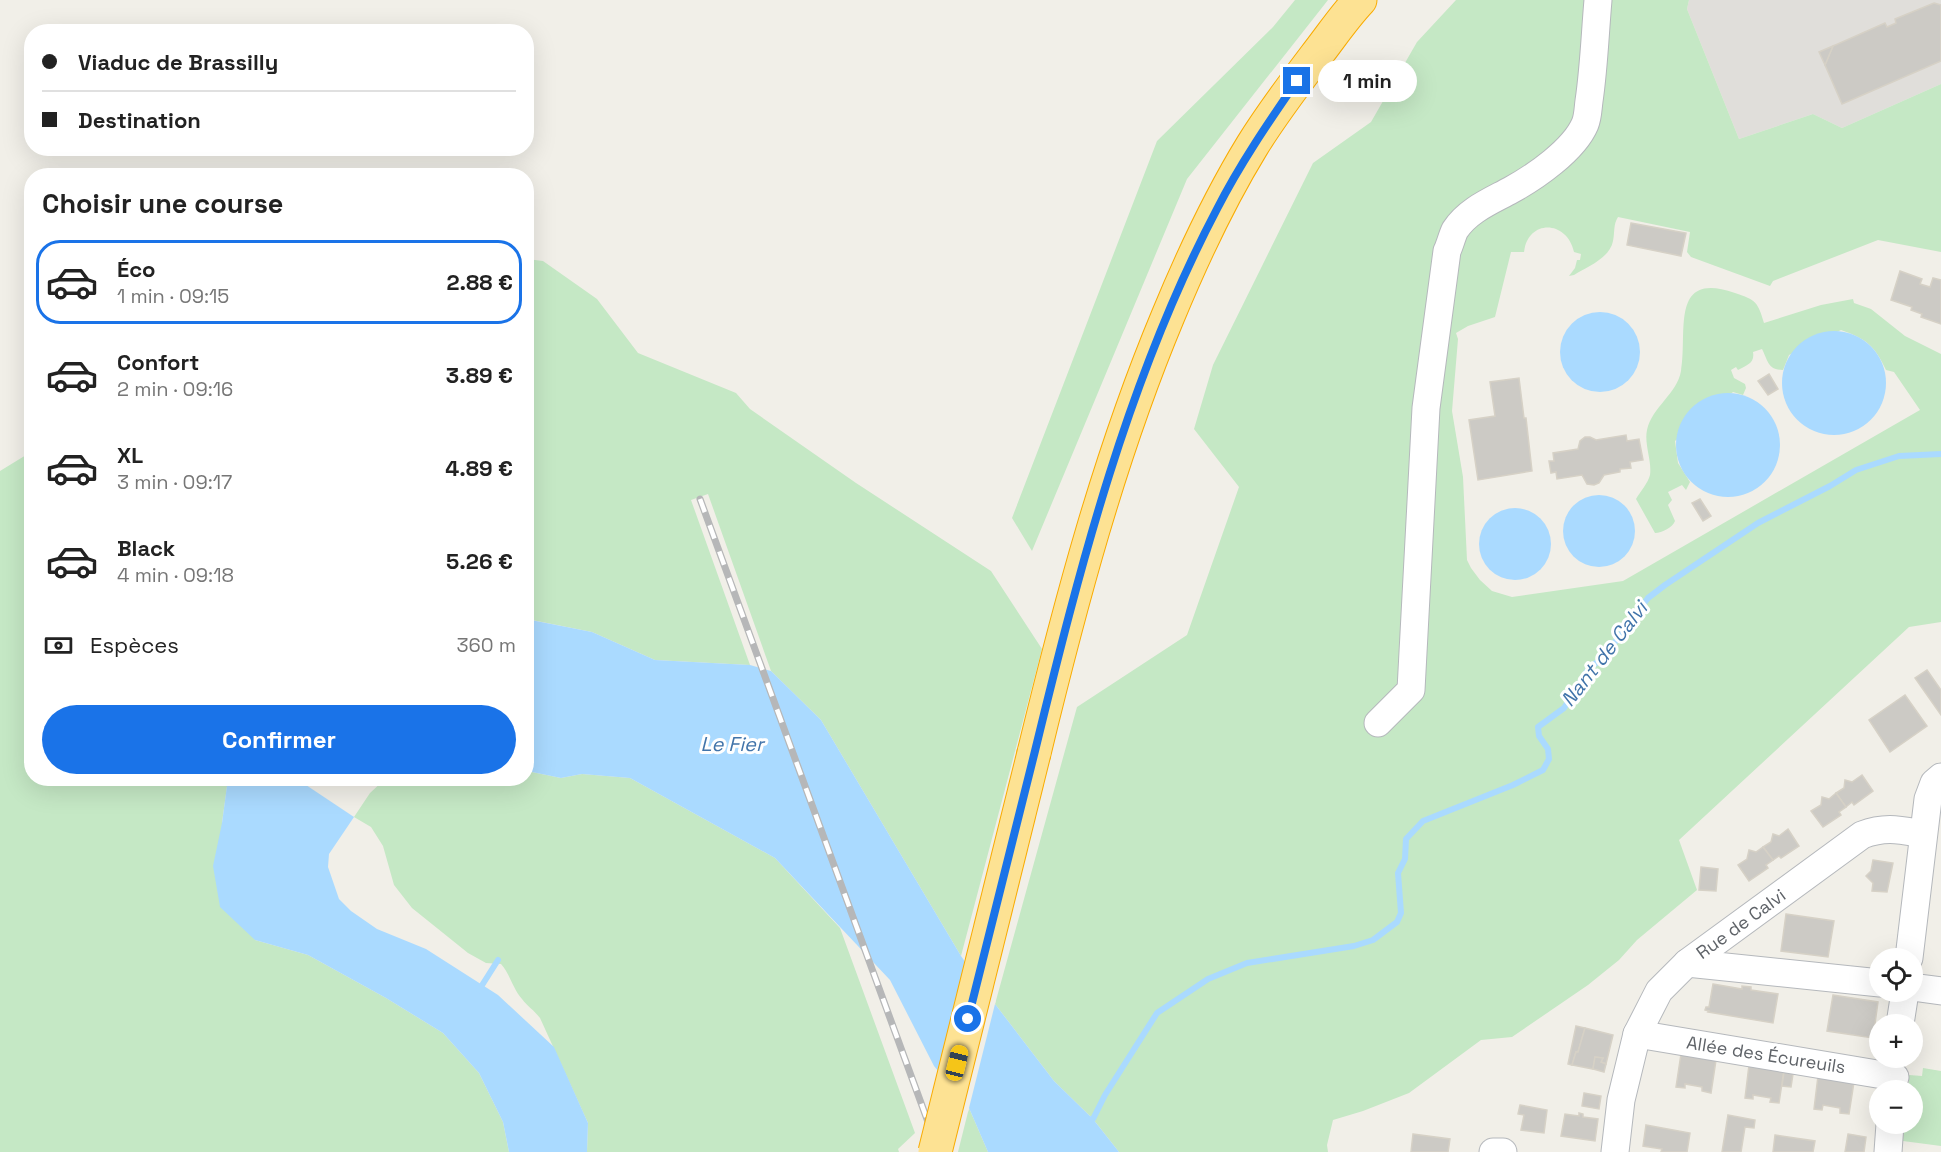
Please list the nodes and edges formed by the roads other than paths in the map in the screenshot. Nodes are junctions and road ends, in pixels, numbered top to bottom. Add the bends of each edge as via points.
1 (1360, 0) edge
2 (1598, 0) edge
3 (1378, 723) dead end
4 (1941, 777) edge
5 (1923, 834) junction
6 (1910, 948) edge
7 (1687, 963) junction
8 (1869, 982) edge
9 (1923, 989) edge
10 (1941, 991) edge
11 (1637, 1034) junction
12 (1895, 1075) edge
13 (1889, 1134) edge
14 (935, 1152) edge
15 (1493, 1152) edge
16 (1503, 1152) edge
17 (1615, 1152) edge
18 (1888, 1152) edge

1 - 14 highway, bridge via 1252,145 1190,263 1148,363 1113,464 1058,651
2 - 3 street via 1585,123 1553,162 1469,214 1455,231 1447,251 1426,408 1411,690
4 - 5 street via 1928,799
5 - 6 street
5 - 7 street, Rue de Calvi via 1889,828 1862,835
7 - 8 street
7 - 11 street, Rue de Calvi via 1659,991
9 - 10 street
11 - 12 street, Allée des Écureuils
11 - 17 street, Rue de Calvi via 1621,1100
13 - 18 street
15 - 16 street

